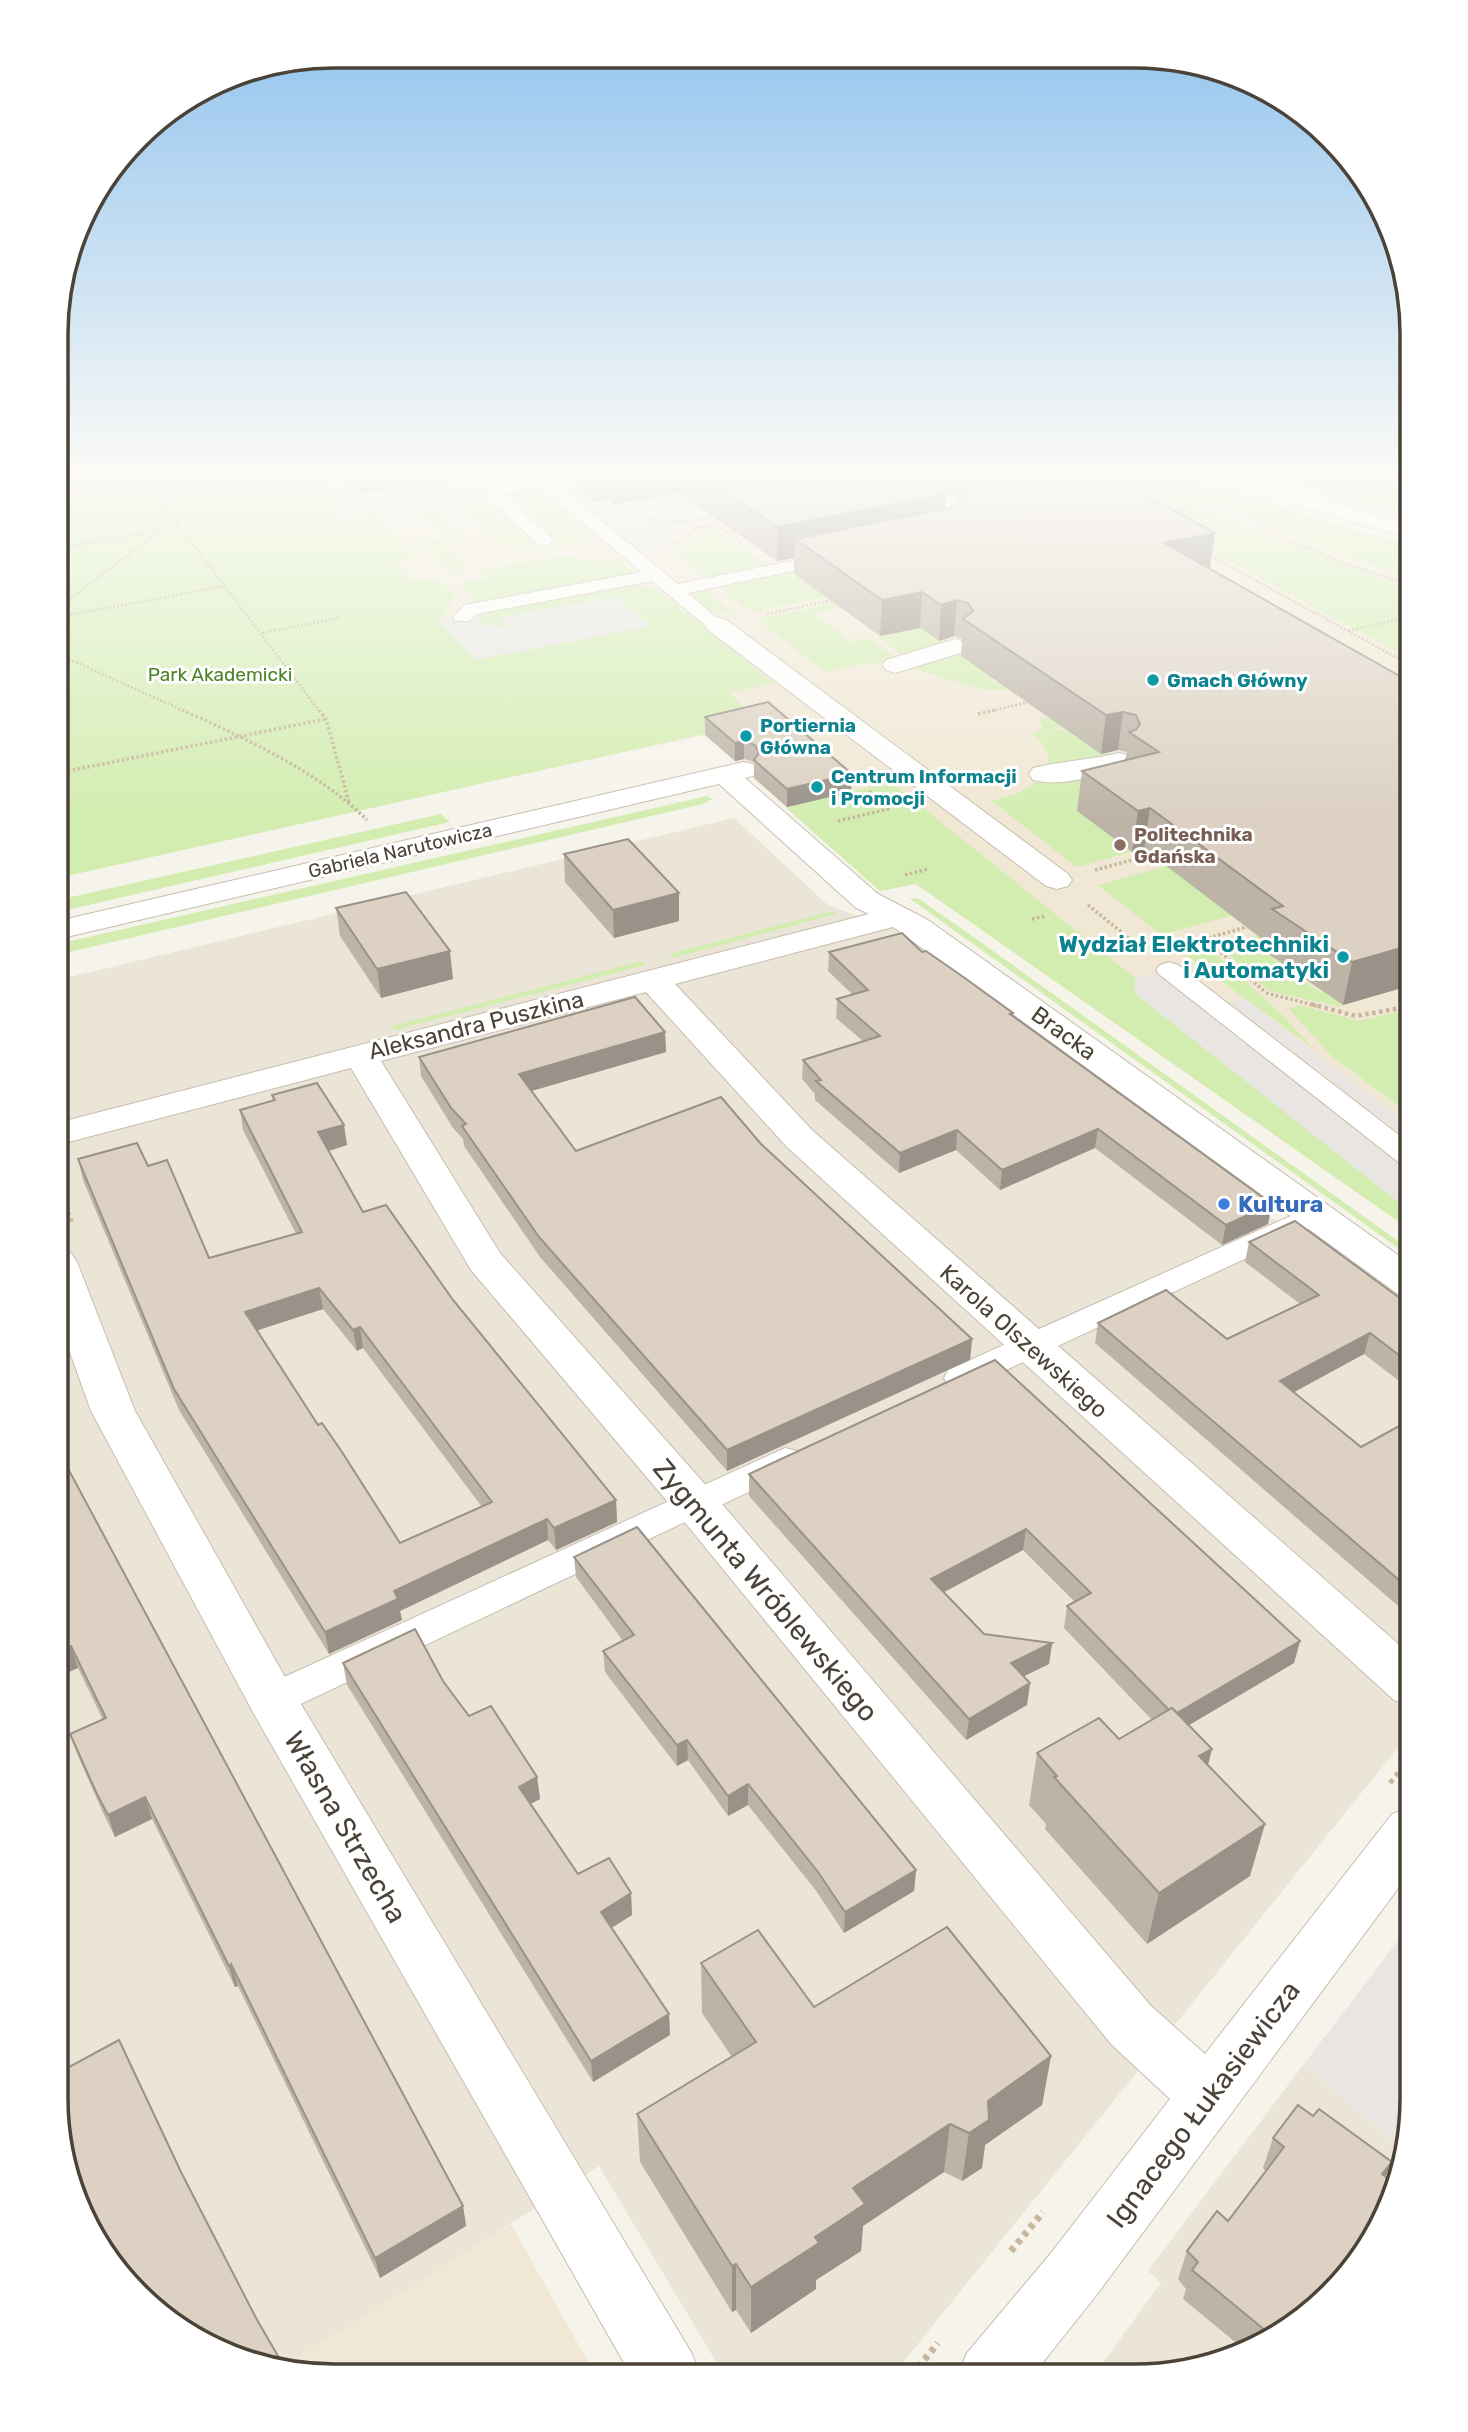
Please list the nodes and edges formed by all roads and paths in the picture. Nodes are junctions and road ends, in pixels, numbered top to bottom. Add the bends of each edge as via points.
1 (201, 590) edge
2 (229, 590) edge
3 (572, 590) edge
4 (674, 590) edge
5 (1273, 590) edge
6 (845, 598) edge
7 (767, 614) dead end
8 (68, 615) edge
9 (462, 617) dead end
10 (339, 618) dead end
11 (1400, 619) edge
12 (713, 622) joint
13 (1347, 631) junction
14 (262, 633) junction
15 (956, 647) edge
16 (68, 658) edge
17 (1400, 660) edge
18 (895, 665) dead end
19 (1028, 702) edge
20 (978, 714) dead end
21 (326, 719) junction
22 (241, 736) junction
23 (1119, 761) edge
24 (68, 771) edge
25 (734, 772) joint
26 (1042, 774) dead end
27 (866, 788) dead end
28 (349, 802) junction
29 (368, 821) dead end
30 (827, 824) dead end
31 (1164, 852) edge
32 (928, 869) dead end
33 (902, 876) dead end
34 (1057, 880) junction
35 (895, 917) junction
36 (1258, 924) edge
37 (68, 928) edge
38 (1206, 939) junction
39 (1160, 962) junction
40 (652, 979) junction
41 (1266, 993) junction
42 (1275, 1003) dead end
43 (1400, 1008) edge
44 (360, 1054) junction
45 (68, 1131) edge
46 (1400, 1150) edge
47 (1315, 1214) junction
48 (1400, 1276) edge
49 (68, 1291) edge
50 (1030, 1346) junction
51 (932, 1391) edge
52 (810, 1448) edge
53 (694, 1502) junction
54 (1400, 1675) edge
55 (272, 1700) junction
56 (1400, 1846) edge
57 (1209, 2096) junction
58 (1051, 2201) dead end
59 (1008, 2256) dead end
60 (947, 2332) dead end
61 (662, 2364) edge
62 (921, 2364) edge
63 (1000, 2364) edge

1 - 8 path
2 - 14 path
3 - 9 lane via 471,609
4 - 12 lane
5 - 13 path
6 - 7 path
10 - 14 path
11 - 13 path
12 - 34 street
13 - 17 path
14 - 21 path
15 - 18 street
16 - 22 path
19 - 20 path
21 - 22 path
21 - 28 path
22 - 24 path
22 - 28 path
23 - 26 street via 1083,771
25 - 35 street, Bracka via 867,901
25 - 37 street, Gabriela Narutowicza
27 - 30 path via 888,809
28 - 29 path
31 - 34 path
32 - 33 path
34 - 39 path
35 - 40 street, Aleksandra Puszkina
35 - 47 street, Bracka via 917,927
36 - 38 path
38 - 39 path
38 - 41 path
39 - 46 lane
40 - 44 street, Aleksandra Puszkina
40 - 50 street, Karola Olszewskiego via 800,1139
41 - 42 path
41 - 43 path via 1356,1016
44 - 45 street, Aleksandra Puszkina
44 - 53 street, Zygmunta Wróblewskiego via 485,1261
47 - 48 street, Bracka
47 - 50 lane
49 - 55 street, Własna Strzecha via 113,1411
50 - 51 lane
50 - 54 street, Karola Olszewskiego
52 - 53 lane
53 - 55 lane
53 - 57 street, Zygmunta Wróblewskiego via 1131,2025
55 - 61 street, Własna Strzecha
56 - 57 street, Ignacego Łukasiewicza
57 - 63 street, Ignacego Łukasiewicza
58 - 59 path
60 - 62 path

